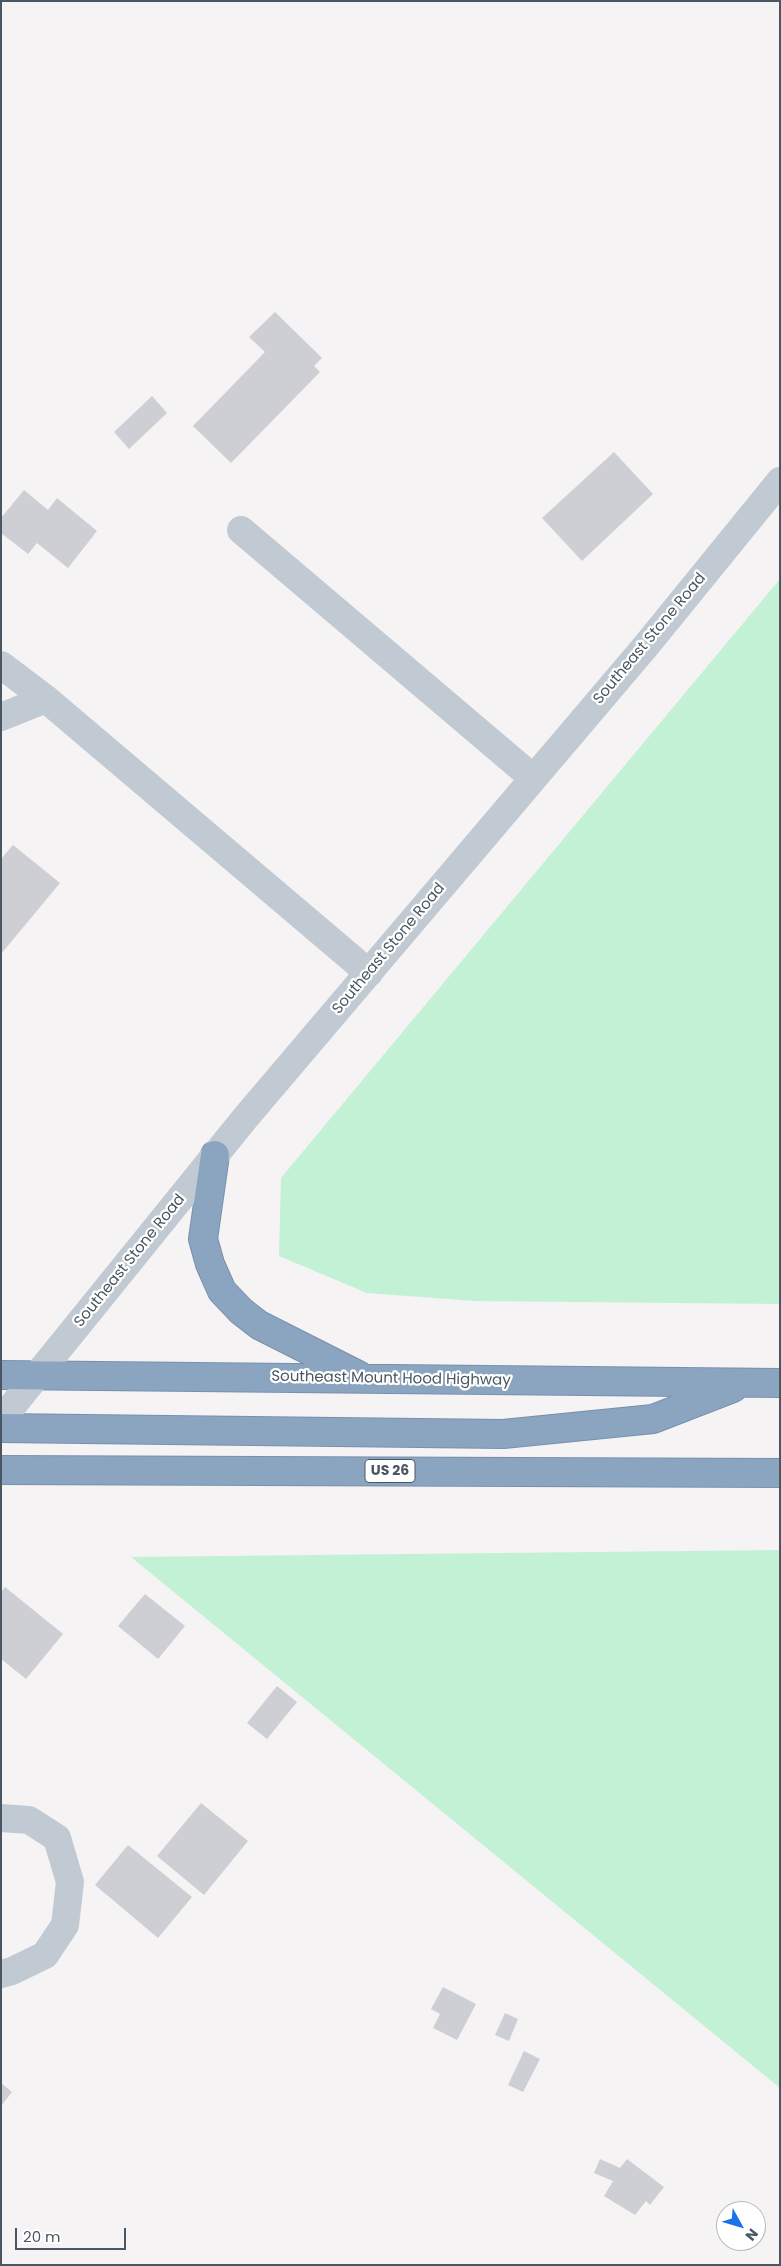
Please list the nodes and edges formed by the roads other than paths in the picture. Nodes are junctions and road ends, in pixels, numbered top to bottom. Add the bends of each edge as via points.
1 (780, 481) edge
2 (241, 530) dead end
3 (1, 665) edge
4 (46, 700) junction
5 (1, 717) edge
6 (533, 778) junction
7 (369, 973) junction
8 (216, 1155) junction
9 (1, 1375) edge
10 (36, 1376) junction
11 (363, 1378) junction
12 (746, 1383) junction
13 (780, 1383) edge
14 (2, 1419) edge
15 (1, 1470) edge
16 (780, 1473) edge
17 (1, 1818) edge
18 (1, 1974) edge

1 - 6 street, Southeast Stone Road
2 - 6 street
3 - 4 street
4 - 5 street
4 - 7 street
6 - 7 street, Southeast Stone Road
7 - 8 street, Southeast Stone Road
8 - 10 street, Southeast Stone Road
8 - 11 highway via 203,1239 222,1290 240,1312 259,1324
9 - 10 highway, Southeast Mount Hood Highway
10 - 11 highway, Southeast Mount Hood Highway
10 - 14 street, Southeast Stone Road
11 - 12 highway, Southeast Mount Hood Highway
12 - 13 highway, Southeast Mount Hood Highway
12 - 14 highway via 654,1419 503,1434
15 - 16 highway, US 26
17 - 18 street via 29,1820 57,1838 70,1882 65,1925 45,1955

